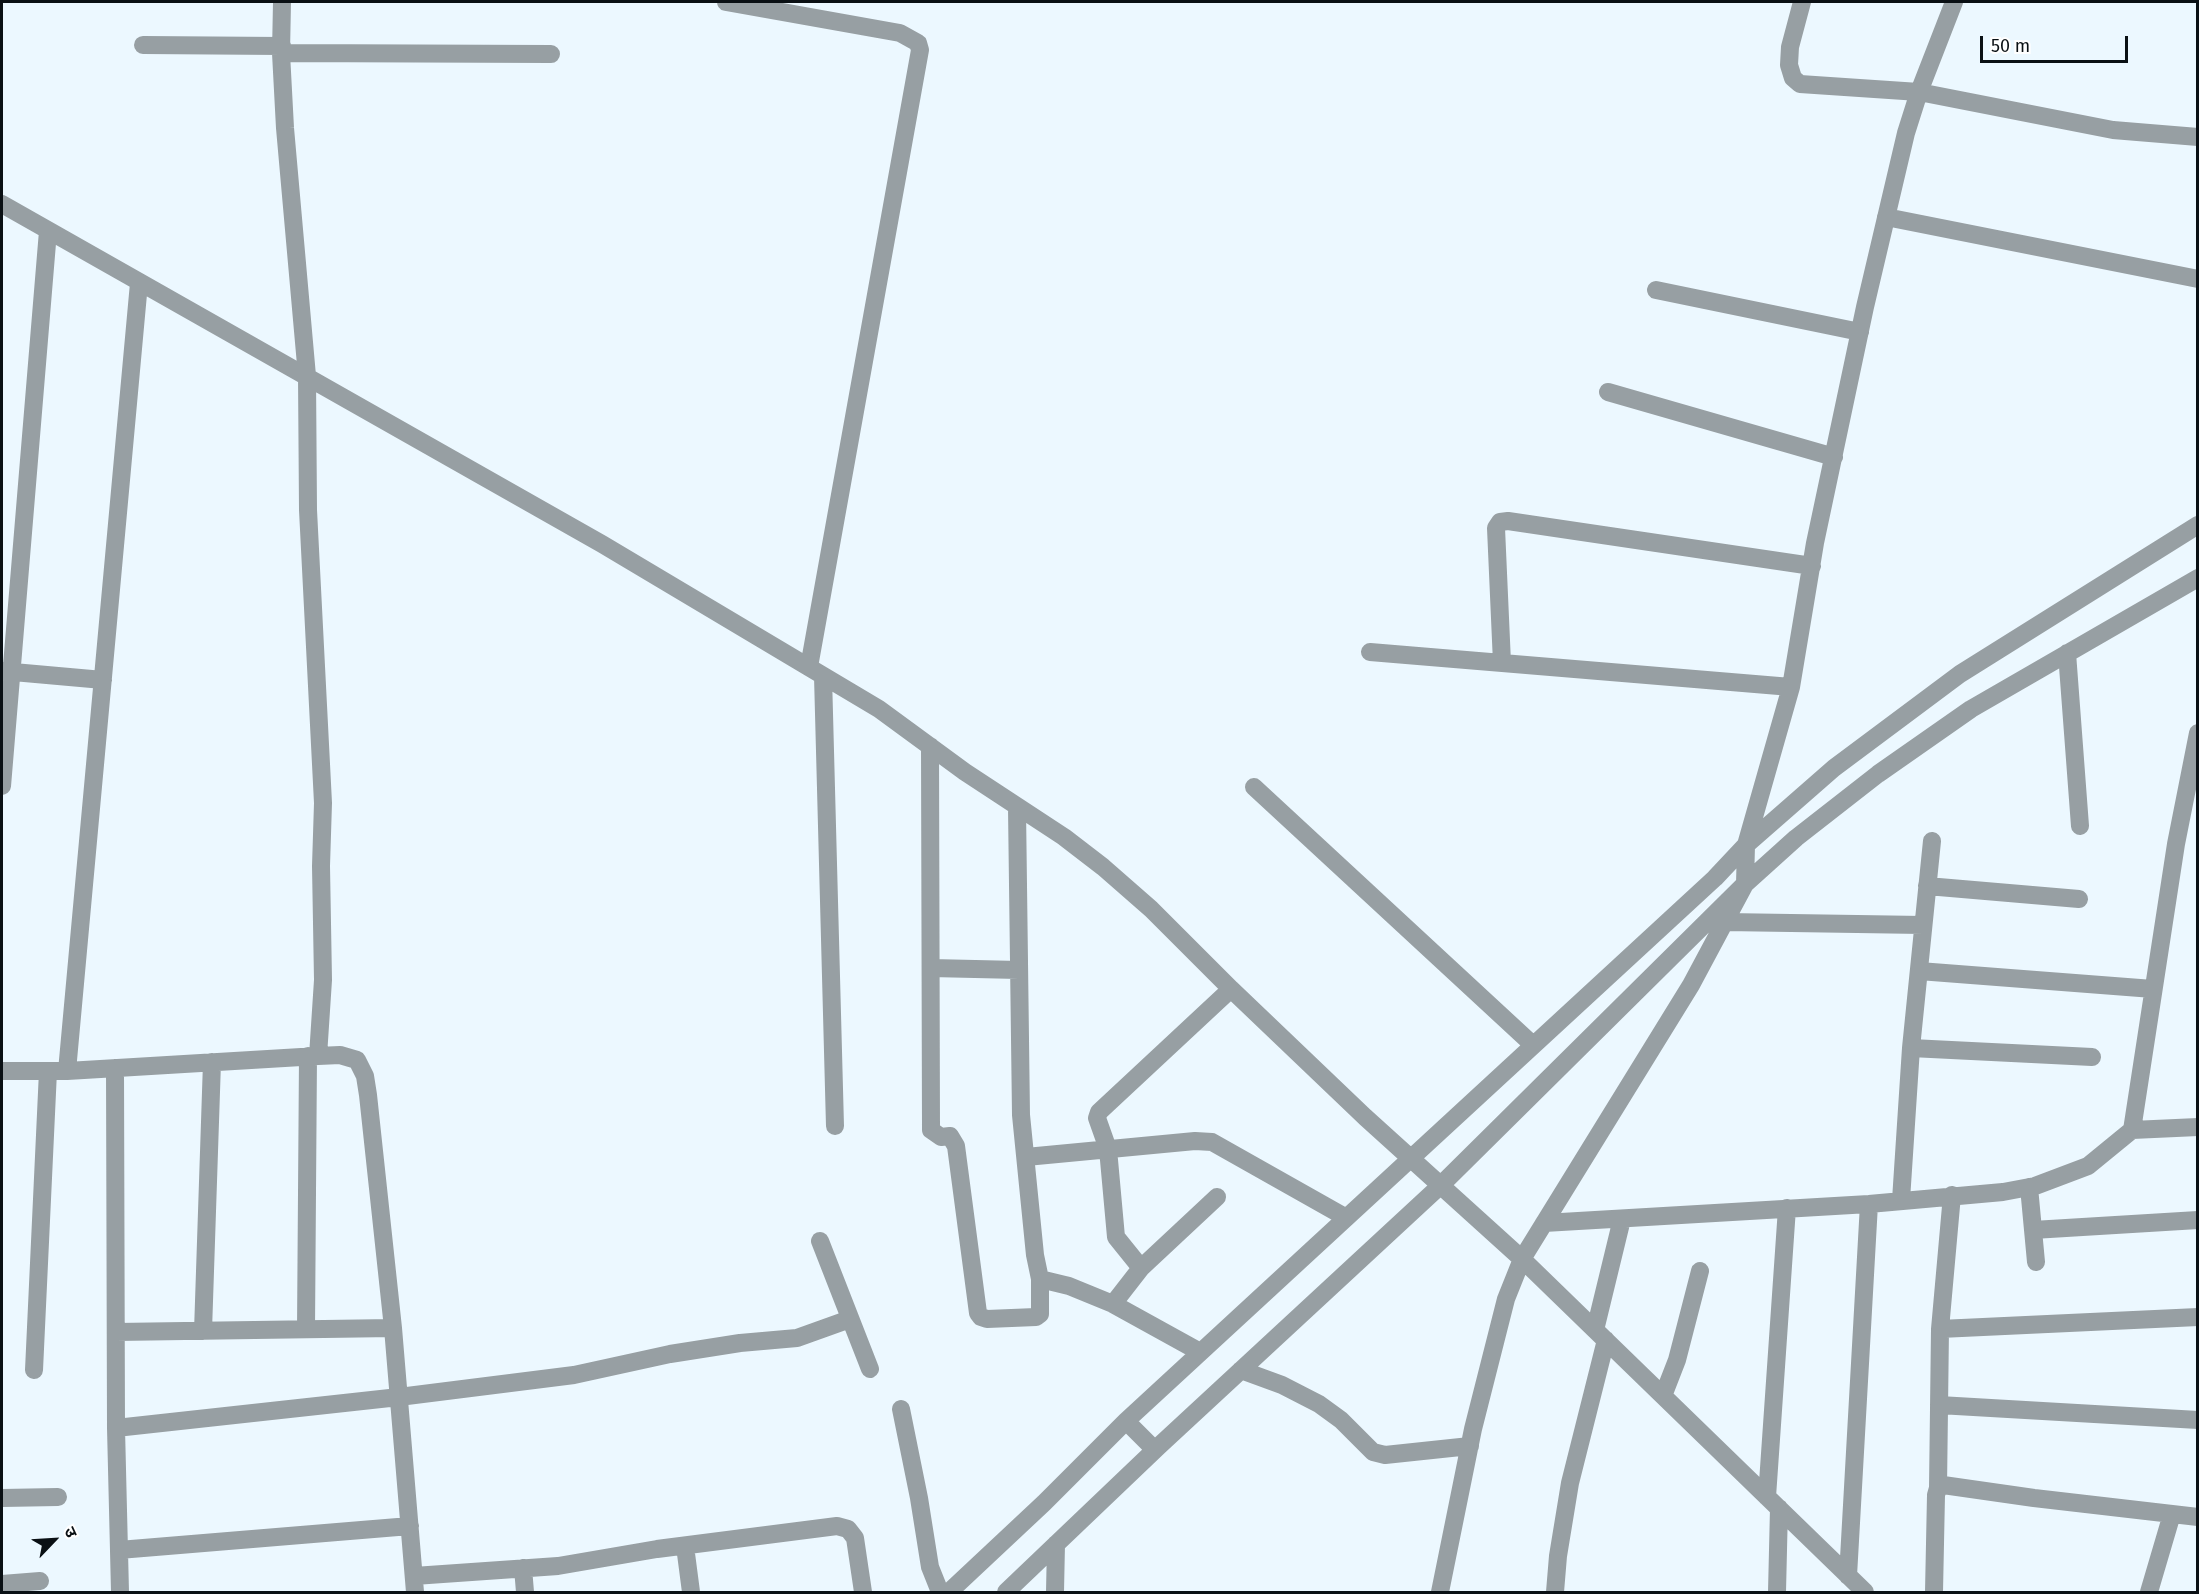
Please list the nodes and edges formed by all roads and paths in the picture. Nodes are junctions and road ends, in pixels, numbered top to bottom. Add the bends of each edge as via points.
1 (282, 2) edge
2 (726, 2) edge
3 (1802, 2) edge
4 (1954, 2) edge
5 (143, 45) dead end
6 (281, 49) junction
7 (551, 54) dead end
8 (1919, 92) junction
9 (2198, 137) edge
10 (2, 204) edge
11 (1886, 217) junction
12 (48, 231) junction
13 (2198, 279) edge
14 (139, 283) junction
15 (1656, 290) dead end
16 (1860, 332) junction
17 (307, 376) junction
18 (1608, 392) dead end
19 (1834, 457) junction
20 (2198, 525) edge
21 (1812, 566) junction
22 (2198, 578) edge
23 (2189, 591) edge
24 (1370, 652) dead end
25 (2067, 653) junction
26 (1503, 663) junction
27 (6, 671) edge
28 (816, 671) junction
29 (103, 680) junction
30 (1791, 687) junction
31 (2198, 733) edge
32 (930, 746) junction
33 (2, 786) edge
34 (1254, 787) dead end
35 (1017, 808) junction
36 (2080, 825) dead end
37 (1932, 841) dead end
38 (1746, 850) junction
39 (1745, 881) junction
40 (1927, 886) junction
41 (2079, 899) dead end
42 (1725, 922) junction
43 (1923, 925) junction
44 (931, 968) junction
45 (1019, 970) junction
46 (1918, 971) junction
47 (1231, 989) junction
48 (2153, 989) junction
49 (1533, 1046) junction
50 (1911, 1048) junction
51 (313, 1056) junction
52 (2092, 1057) dead end
53 (212, 1062) junction
54 (115, 1068) junction
55 (2, 1071) edge
56 (48, 1071) junction
57 (67, 1071) junction
58 (835, 1126) dead end
59 (2198, 1127) edge
60 (2132, 1130) junction
61 (1108, 1149) junction
62 (1026, 1157) junction
63 (1426, 1172) junction
64 (2029, 1187) junction
65 (1952, 1195) junction
66 (1217, 1197) dead end
67 (1901, 1200) junction
68 (1869, 1204) junction
69 (1786, 1209) junction
70 (1345, 1217) junction
71 (1622, 1219) junction
72 (2198, 1220) edge
73 (1544, 1223) junction
74 (2033, 1230) junction
75 (820, 1241) dead end
76 (1522, 1259) junction
77 (2036, 1262) dead end
78 (1141, 1268) junction
79 (1700, 1271) dead end
80 (1040, 1279) junction
81 (1113, 1304) junction
82 (2198, 1317) edge
83 (850, 1319) junction
84 (393, 1328) junction
85 (306, 1329) junction
86 (1940, 1329) junction
87 (203, 1331) junction
88 (116, 1332) junction
89 (1600, 1335) junction
90 (1200, 1352) junction
91 (870, 1369) dead end
92 (34, 1370) dead end
93 (1241, 1370) junction
94 (1663, 1396) junction
95 (399, 1397) junction
96 (1939, 1405) junction
97 (901, 1409) dead end
98 (2198, 1420) edge
99 (116, 1428) junction
100 (1140, 1434) junction
101 (1470, 1446) junction
102 (1938, 1488) junction
103 (58, 1497) dead end
104 (2, 1498) edge
105 (1773, 1503) junction
106 (2172, 1514) junction
107 (2198, 1517) edge
108 (410, 1527) junction
109 (1056, 1544) junction
110 (685, 1546) junction
111 (119, 1550) junction
112 (523, 1568) junction
113 (1848, 1576) junction
114 (40, 1581) dead end
115 (2, 1584) edge
116 (415, 1584) edge
117 (120, 1593) edge
118 (525, 1593) edge
119 (691, 1593) edge
120 (863, 1593) edge
121 (940, 1593) edge
122 (949, 1593) edge
123 (1006, 1593) edge
124 (1055, 1593) edge
125 (1440, 1593) edge
126 (1555, 1593) edge
127 (1778, 1593) edge
128 (1865, 1593) edge
129 (1934, 1593) edge
130 (2149, 1593) edge

1 - 6 street
2 - 28 street via 900,33 918,43 920,50
3 - 8 street via 1789,65 1793,78 1800,84
4 - 8 street
5 - 6 street
6 - 7 street
6 - 17 street
8 - 9 street via 2114,130
8 - 11 street
10 - 12 street
11 - 13 street
11 - 16 street
12 - 14 street
12 - 27 street
14 - 17 street
14 - 29 street
15 - 16 street
16 - 19 street
17 - 28 street
17 - 51 street via 308,510 323,803 323,980
18 - 19 street
19 - 21 street
20 - 38 street via 1960,674 1834,768
21 - 26 street via 1500,522 1496,528
21 - 30 street
22 - 23 street
23 - 25 street
24 - 26 street
25 - 36 street
25 - 39 street via 1902,756
26 - 30 street
27 - 29 street
27 - 33 street
28 - 32 street
28 - 58 street
29 - 57 street
30 - 38 street
31 - 48 street
32 - 35 street
32 - 44 street
34 - 49 street
35 - 45 street
35 - 47 street via 1103,867
37 - 40 street
38 - 39 street
38 - 49 street
39 - 42 street
39 - 63 street
40 - 41 street
40 - 43 street
42 - 43 street
42 - 73 street via 1691,985
43 - 46 street
44 - 45 street
44 - 80 street via 931,1130 941,1137 950,1136 956,1146 978,1312 987,1319 1036,1317 1040,1314
45 - 62 street via 1021,1111
46 - 48 street
46 - 50 street
47 - 61 street via 1099,1112 1097,1118
47 - 63 street
48 - 60 street
49 - 63 street
50 - 52 street
50 - 67 street
51 - 53 street
51 - 84 street via 340,1055 357,1060 365,1076
51 - 85 street
53 - 54 street
53 - 87 street
54 - 57 street
54 - 88 street
55 - 56 street
56 - 57 street
56 - 92 street
59 - 60 street
60 - 64 street via 2088,1166
61 - 62 street
61 - 70 street via 1212,1142
61 - 78 street via 1116,1237
62 - 80 street
63 - 70 street
63 - 76 street
63 - 93 street
64 - 65 street
64 - 74 street
65 - 67 street
65 - 86 street
66 - 78 street
67 - 68 street
68 - 69 street
68 - 113 street
69 - 71 street
69 - 105 street
70 - 90 street
71 - 73 street
71 - 89 street
72 - 74 street
73 - 76 street
74 - 77 street
75 - 83 street
76 - 89 street
76 - 101 street via 1506,1299
78 - 81 street
79 - 94 street via 1677,1360
80 - 81 street
81 - 90 street
82 - 86 street
83 - 91 street
83 - 95 street via 797,1338 740,1343 574,1374
84 - 85 street
84 - 95 street
85 - 87 street
86 - 96 street
87 - 88 street
88 - 99 street
89 - 94 street
89 - 126 street via 1570,1483
90 - 100 street
93 - 100 street
93 - 101 street via 1319,1404 1373,1452 1386,1455
94 - 105 street
95 - 99 street
95 - 108 street
96 - 98 street
96 - 102 street
97 - 121 street via 930,1567
99 - 111 street
100 - 109 street
100 - 122 street via 1044,1503
101 - 125 street
102 - 106 street via 1949,1484
102 - 129 street
103 - 104 street
105 - 113 street
105 - 127 street
106 - 107 street
106 - 130 street
108 - 111 street
108 - 116 street
109 - 123 street
109 - 124 street
110 - 112 street
110 - 119 street
110 - 120 street via 837,1526 848,1529 855,1538
111 - 117 street
112 - 116 street
112 - 118 street
113 - 128 street
114 - 115 street

